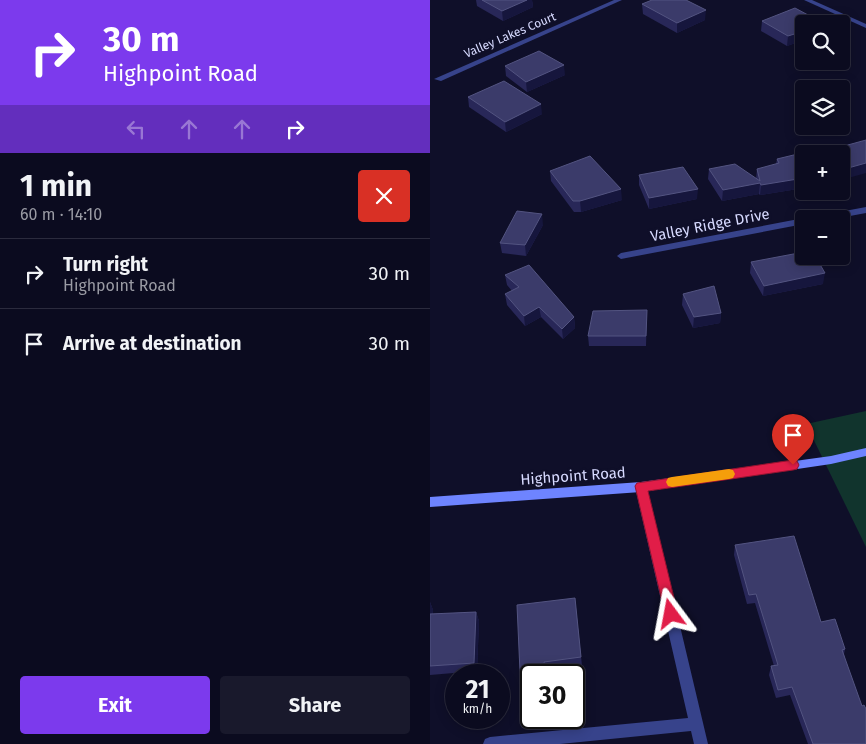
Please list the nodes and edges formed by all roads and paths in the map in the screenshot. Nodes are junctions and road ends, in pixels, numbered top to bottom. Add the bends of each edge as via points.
1 (619, 0) edge
2 (807, 0) edge
3 (866, 26) edge
4 (438, 79) dead end
5 (866, 210) edge
6 (850, 213) edge
7 (795, 224) edge
8 (621, 256) dead end
9 (866, 452) edge
10 (641, 486) junction
11 (430, 502) edge
12 (697, 724) junction
13 (490, 744) edge
14 (702, 744) edge

1 - 4 street, Valley Lakes Court
2 - 3 street
5 - 6 street
7 - 8 street, Valley Ridge Drive
9 - 10 street, Highpoint Road via 831,460
10 - 11 street, Highpoint Road
10 - 12 street
12 - 13 street
12 - 14 street

